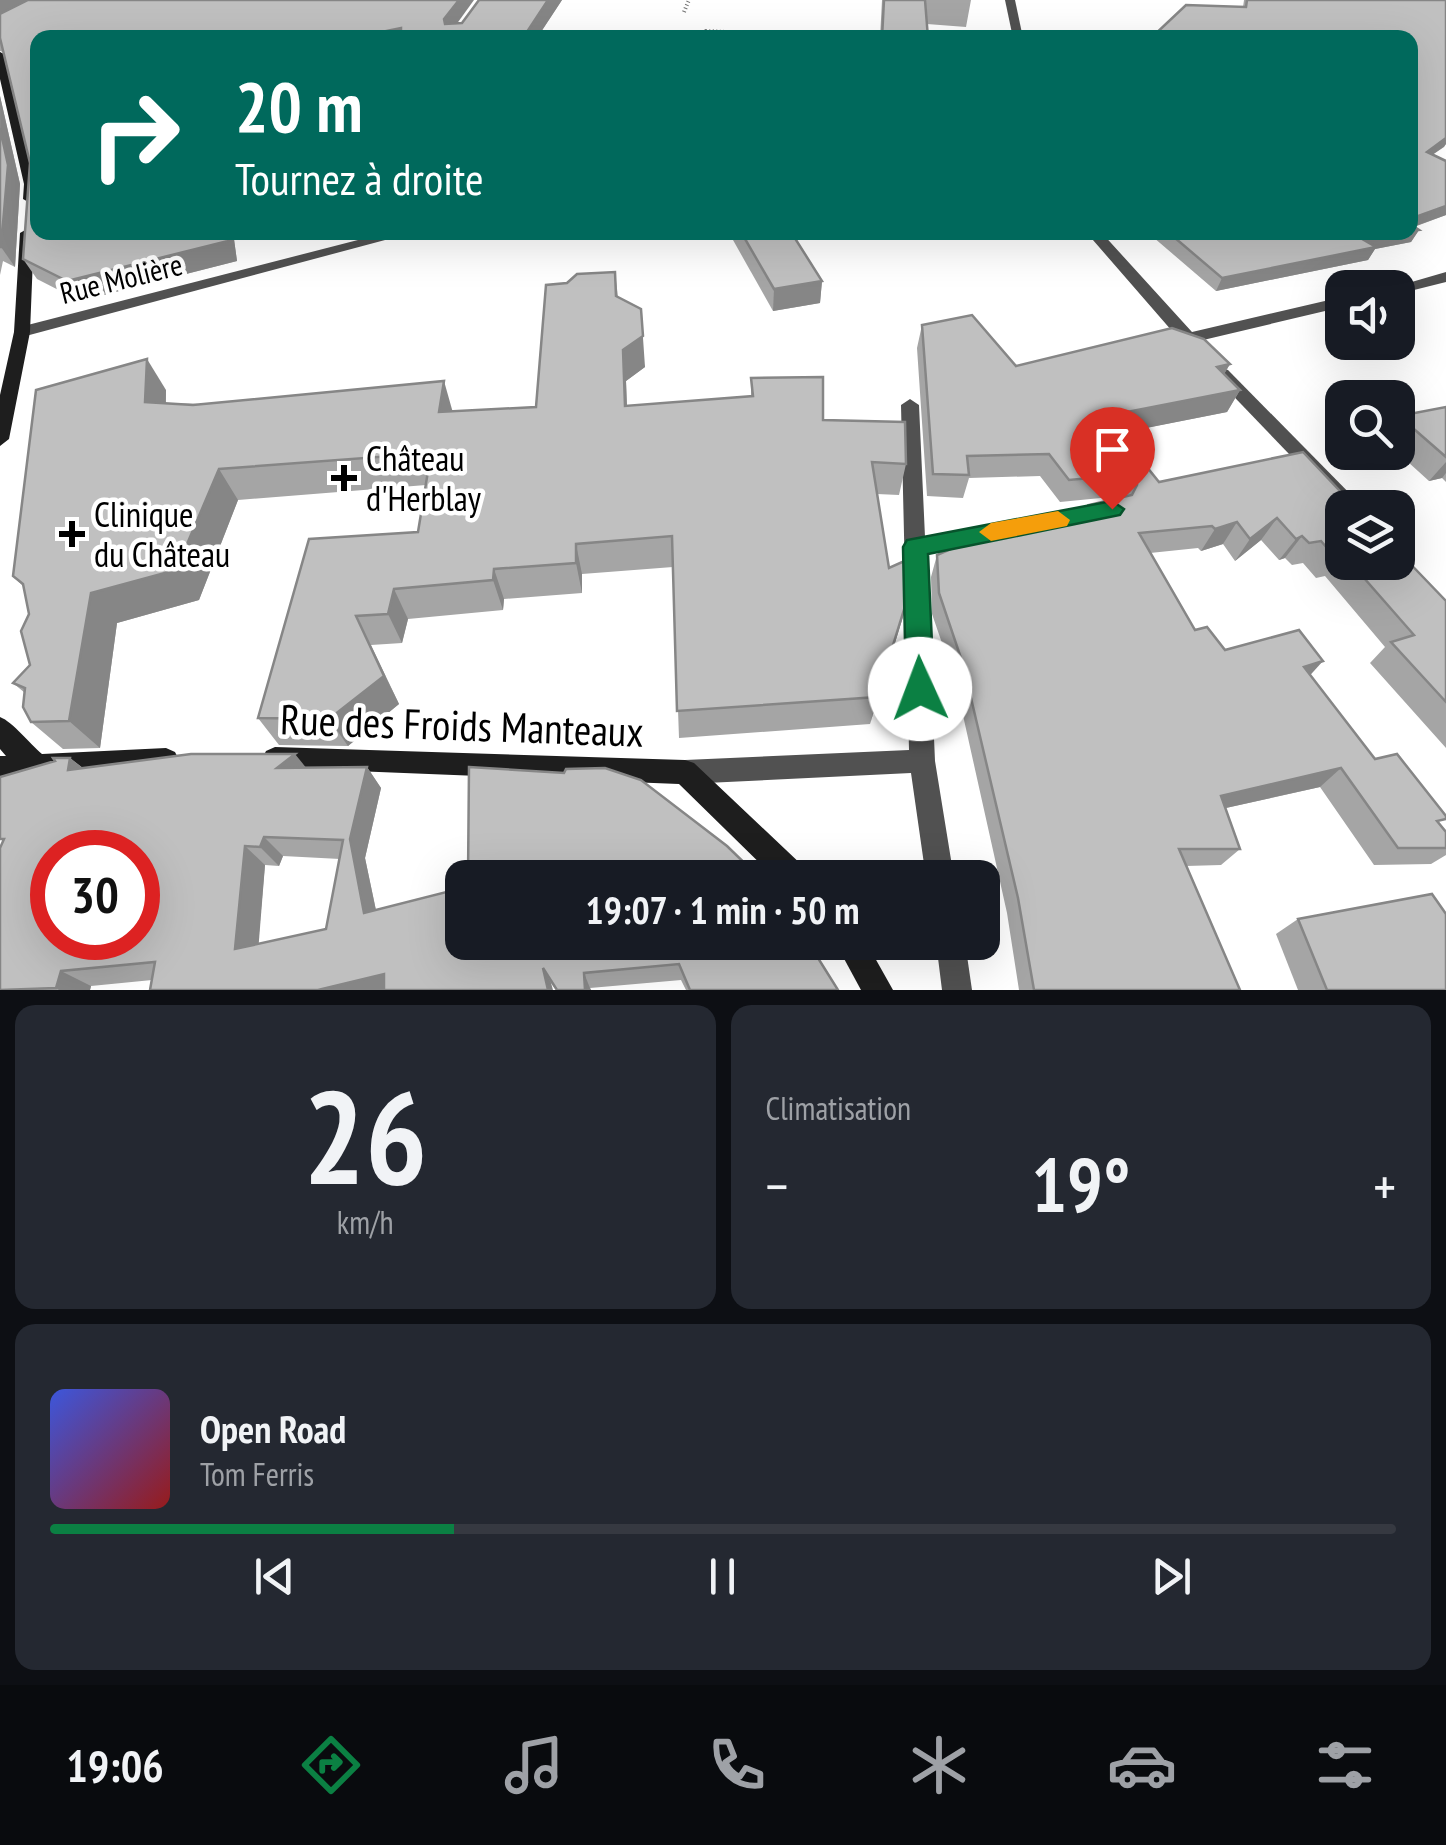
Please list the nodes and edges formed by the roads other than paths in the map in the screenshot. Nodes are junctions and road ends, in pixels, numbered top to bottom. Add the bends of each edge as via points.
1 (1010, 0) edge
2 (1016, 30) edge
3 (0, 54) edge
4 (30, 180) edge
5 (30, 200) edge
6 (377, 240) edge
7 (1100, 240) edge
8 (1446, 277) edge
9 (1415, 284) edge
10 (1325, 306) edge
11 (22, 332) junction
12 (1186, 339) junction
13 (910, 405) dead end
14 (0, 439) edge
15 (1336, 490) edge
16 (1112, 509) edge
17 (915, 547) junction
18 (0, 728) edge
19 (190, 760) edge
20 (245, 760) edge
21 (922, 761) junction
22 (36, 765) junction
23 (0, 768) edge
24 (685, 772) junction
25 (776, 860) edge
26 (937, 860) edge
27 (860, 960) edge
28 (953, 960) edge
29 (878, 990) edge
30 (957, 990) edge

1 - 2 street
3 - 4 street
5 - 11 street
6 - 11 street, Rue Molière
7 - 12 street
8 - 9 street
10 - 12 street
11 - 14 street
12 - 15 street
13 - 17 street
16 - 17 street
17 - 21 street
18 - 22 street
19 - 22 street
20 - 24 street, Rue des Froids Manteaux
21 - 24 street, Rue des Froids Manteaux
21 - 26 street
22 - 23 street
24 - 25 street
27 - 29 street
28 - 30 street

